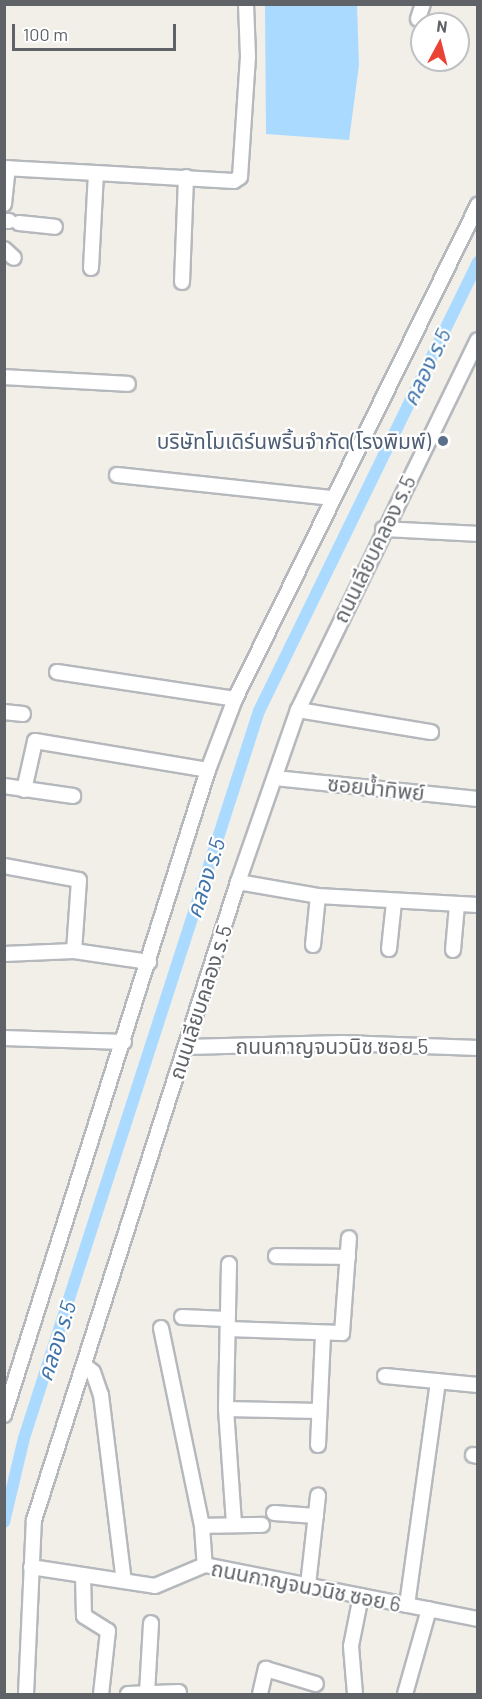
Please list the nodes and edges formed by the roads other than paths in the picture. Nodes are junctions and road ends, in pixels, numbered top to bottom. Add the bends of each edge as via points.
1 (246, 4) edge
2 (6, 168) edge
3 (96, 173) junction
4 (186, 177) junction
5 (4, 204) edge
6 (477, 205) edge
7 (11, 222) edge
8 (55, 227) dead end
9 (91, 268) dead end
10 (182, 282) dead end
11 (477, 340) edge
12 (4, 377) edge
13 (128, 384) dead end
14 (117, 475) dead end
15 (330, 498) junction
16 (382, 529) junction
17 (477, 534) edge
18 (57, 672) dead end
19 (235, 699) junction
20 (298, 710) junction
21 (4, 712) edge
22 (23, 714) dead end
23 (431, 732) dead end
24 (208, 770) junction
25 (275, 778) junction
26 (4, 786) edge
27 (24, 790) junction
28 (73, 796) dead end
29 (477, 799) edge
30 (4, 866) edge
31 (238, 882) junction
32 (318, 896) junction
33 (393, 902) junction
34 (457, 905) junction
35 (477, 905) edge
36 (313, 945) dead end
37 (389, 949) dead end
38 (453, 950) dead end
39 (74, 951) junction
40 (4, 954) edge
41 (149, 962) junction
42 (4, 1038) edge
43 (124, 1042) junction
44 (186, 1047) junction
45 (477, 1048) edge
46 (349, 1238) dead end
47 (276, 1256) dead end
48 (348, 1257) junction
49 (229, 1264) dead end
50 (182, 1317) dead end
51 (227, 1324) junction
52 (161, 1328) dead end
53 (323, 1334) junction
54 (84, 1365) junction
55 (385, 1376) dead end
56 (438, 1382) junction
57 (477, 1385) edge
58 (226, 1409) junction
59 (319, 1412) junction
60 (4, 1415) edge
61 (318, 1445) dead end
62 (318, 1496) dead end
63 (274, 1513) dead end
64 (316, 1516) junction
65 (234, 1524) junction
66 (262, 1525) dead end
67 (202, 1526) junction
68 (205, 1565) junction
69 (31, 1567) junction
70 (83, 1575) junction
71 (124, 1581) junction
72 (308, 1585) junction
73 (361, 1596) junction
74 (407, 1605) junction
75 (429, 1609) junction
76 (477, 1619) edge
77 (151, 1623) dead end
78 (316, 1684) dead end
79 (179, 1692) dead end
80 (147, 1694) edge
81 (26, 1695) edge
82 (101, 1695) edge
83 (128, 1695) edge
84 (260, 1695) edge
85 (355, 1695) edge
86 (405, 1695) edge

1 - 4 street via 248,56 240,177 234,181
2 - 3 street
2 - 5 street
3 - 4 street
3 - 9 street
4 - 10 street
6 - 15 street
7 - 8 street
11 - 16 street, ถนนเลียบคลอง ร.5
12 - 13 street
14 - 15 street
15 - 19 street
16 - 17 street
16 - 20 street, ถนนเลียบคลอง ร.5
18 - 19 street
19 - 24 street
20 - 23 street
20 - 25 street, ถนนเลียบคลอง ร.5
21 - 22 street
24 - 27 street via 35,741
24 - 41 street
25 - 29 street, ซอยน้ำทิพย์
25 - 31 street, ถนนเลียบคลอง ร.5
26 - 27 street
27 - 28 street
30 - 39 street via 79,880
31 - 32 street
31 - 44 street, ถนนเลียบคลอง ร.5
32 - 33 street
32 - 36 street
33 - 34 street
33 - 37 street
34 - 35 street
34 - 38 street
39 - 40 street
39 - 41 street
41 - 43 street
42 - 43 street
43 - 60 street
44 - 45 street, ถนนกาญจนวนิช ซอย 5 via 342,1043
44 - 54 street, ถนนเลียบคลอง ร.5
46 - 48 street
47 - 48 street
48 - 53 street via 346,1326 338,1335
49 - 51 street
50 - 51 street
51 - 53 street
51 - 58 street
52 - 67 street
53 - 59 street
54 - 69 street, ถนนเลียบคลอง ร.5 via 34,1520
54 - 71 street via 93,1372 101,1395
55 - 56 street
56 - 57 street
56 - 74 street
58 - 59 street
58 - 65 street
59 - 61 street
62 - 64 street
63 - 64 street
64 - 72 street
65 - 66 street
65 - 67 street
67 - 68 street
68 - 71 street, ถนนกาญจนวนิช ซอย 6 via 155,1586
68 - 72 street, ถนนกาญจนวนิช ซอย 6
69 - 70 street, ถนนกาญจนวนิช ซอย 6
69 - 81 street, ถนนเลียบคลอง ร.5
70 - 71 street, ถนนกาญจนวนิช ซอย 6
70 - 82 street via 84,1616 108,1631
72 - 73 street, ถนนกาญจนวนิช ซอย 6
73 - 74 street, ถนนกาญจนวนิช ซอย 6
73 - 85 street via 351,1646
74 - 75 street, ถนนกาญจนวนิช ซอย 6
75 - 76 street, ถนนกาญจนวนิช ซอย 6
75 - 86 street
77 - 80 street
78 - 84 street via 266,1670
79 - 80 street
80 - 83 street

